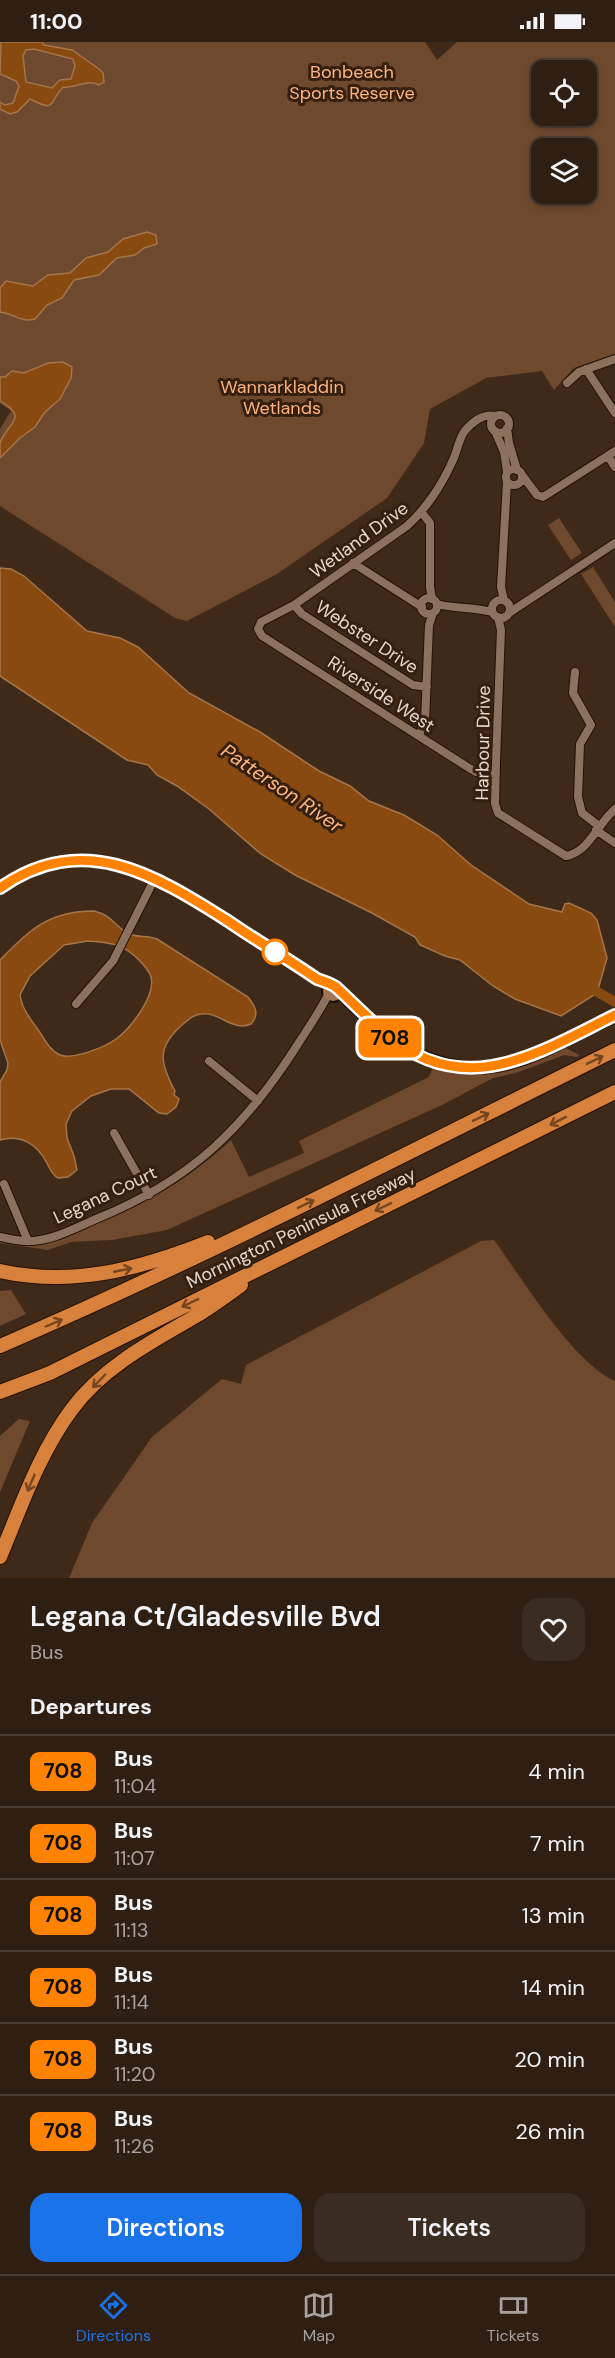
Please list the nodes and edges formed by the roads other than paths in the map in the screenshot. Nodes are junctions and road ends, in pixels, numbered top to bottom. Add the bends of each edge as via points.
1 (615, 359) edge
2 (586, 369) junction
3 (567, 383) dead end
4 (615, 413) edge
5 (495, 416) junction
6 (473, 424) junction
7 (507, 428) junction
8 (494, 429) junction
9 (611, 453) edge
10 (615, 467) edge
11 (507, 472) junction
12 (519, 472) junction
13 (513, 485) junction
14 (532, 490) junction
15 (422, 513) junction
16 (615, 543) edge
17 (353, 563) junction
18 (294, 605) junction
19 (430, 605) junction
20 (501, 608) junction
21 (258, 627) joint
22 (575, 672) dead end
23 (427, 687) junction
24 (419, 735) junction
25 (496, 774) junction
26 (615, 809) edge
27 (597, 828) junction
28 (615, 843) edge
29 (155, 878) junction
30 (0, 888) edge
31 (333, 992) junction
32 (76, 1004) dead end
33 (615, 1015) edge
34 (615, 1050) edge
35 (209, 1061) dead end
36 (613, 1093) edge
37 (258, 1101) junction
38 (114, 1133) dead end
39 (4, 1184) dead end
40 (149, 1195) junction
41 (278, 1218) junction
42 (0, 1237) edge
43 (28, 1241) junction
44 (283, 1257) junction
45 (0, 1271) edge
46 (0, 1346) edge
47 (0, 1392) edge
48 (0, 1557) edge

1 - 2 street
2 - 3 street
2 - 4 street
5 - 6 street via 485,416
5 - 7 street via 506,418
5 - 8 street
6 - 8 street
6 - 15 street, Wetland Drive via 462,434 450,468
7 - 8 street via 503,432
7 - 12 street
8 - 11 street, Harbour Drive
9 - 10 street
9 - 14 street via 543,497
11 - 12 street
11 - 13 street, Harbour Drive via 505,477
12 - 13 street via 520,482
12 - 14 street
13 - 14 street
13 - 20 street, Harbour Drive via 504,505
15 - 17 street, Wetland Drive
15 - 19 street via 430,523
16 - 20 street via 521,604
17 - 18 street, Wetland Drive
17 - 19 street via 408,600
18 - 21 street, Wetland Drive
18 - 23 street, Webster Drive via 302,614 413,685
19 - 20 street
19 - 23 street
20 - 25 street, Harbour Drive
21 - 24 street, Riverside West via 262,636
22 - 27 street via 573,693 591,726 580,744 580,806
23 - 24 street via 425,722
24 - 25 street, Riverside West via 472,769
25 - 27 street, Harbour Drive via 498,813 562,855 579,851
26 - 27 street, Harbour Drive
27 - 28 street
29 - 30 main road via 110,862 68,861 28,872
29 - 31 main road
29 - 32 street via 122,946
31 - 33 main road via 406,1049 456,1067 482,1068 512,1062
31 - 37 street, Legana Court
41 -> 34 highway, Mornington Peninsula Freeway
35 - 37 street
36 -> 44 highway, Mornington Peninsula Freeway
37 - 40 street, Legana Court via 212,1151
38 - 40 street
39 - 43 street
40 - 43 street, Legana Court via 67,1231
45 -> 41 highway via 65,1278 129,1270 248,1225
46 -> 41 highway, Mornington Peninsula Freeway
42 - 43 street, Legana Court
44 -> 47 highway, Mornington Peninsula Freeway via 50,1373
44 -> 48 highway via 198,1315 145,1345 108,1372 73,1408 39,1465

